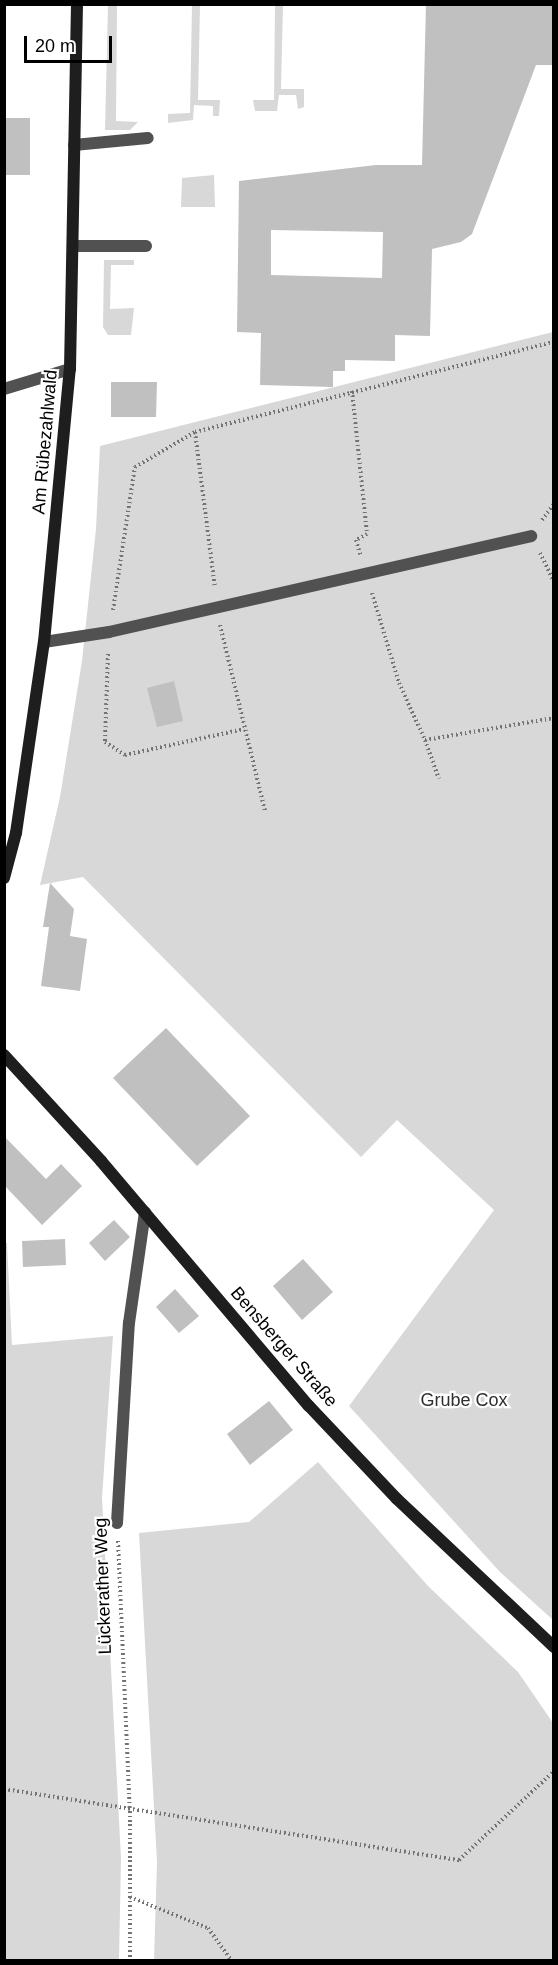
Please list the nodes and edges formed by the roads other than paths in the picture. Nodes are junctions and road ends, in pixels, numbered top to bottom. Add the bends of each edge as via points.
1 (77, 4) edge
2 (148, 138) dead end
3 (74, 145) junction
4 (74, 246) junction
5 (147, 246) dead end
6 (70, 369) junction
7 (4, 389) edge
8 (531, 536) road end
9 (44, 642) junction
10 (4, 878) edge
11 (4, 1055) edge
12 (145, 1212) junction
13 (117, 1523) road end
14 (554, 1647) edge

1 - 3 street, Am Rübezahlwald
2 - 3 street
3 - 4 street, Am Rübezahlwald
4 - 5 street
4 - 6 street, Am Rübezahlwald
6 - 7 street
6 - 9 street, Am Rübezahlwald
8 - 9 street via 109,632
9 - 10 street, Am Rübezahlwald via 16,833
11 - 12 street, Bensberger Straße
12 - 13 street, Lückerather Weg via 129,1323
12 - 14 street, Bensberger Straße via 309,1406 397,1499

